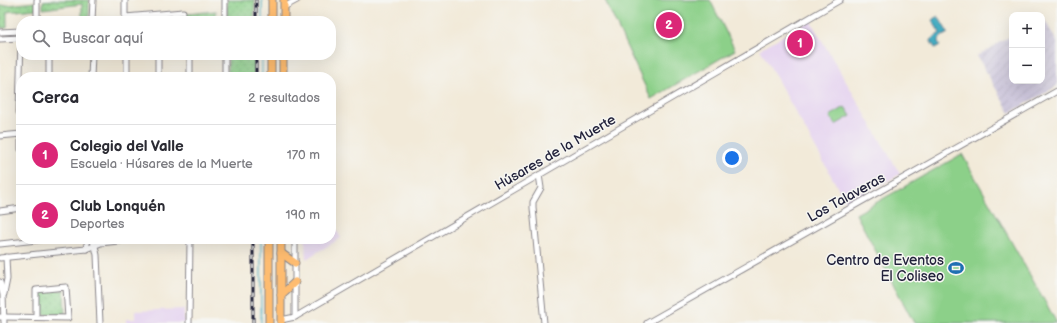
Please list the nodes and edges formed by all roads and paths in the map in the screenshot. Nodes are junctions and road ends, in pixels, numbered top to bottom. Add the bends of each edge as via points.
1 (37, 0) edge
2 (93, 0) edge
3 (125, 0) edge
4 (225, 0) edge
5 (272, 0) edge
6 (296, 0) edge
7 (840, 0) edge
8 (284, 4) edge
9 (183, 12) dead end
10 (37, 16) edge
11 (92, 16) edge
12 (125, 16) edge
13 (137, 16) edge
14 (225, 16) edge
15 (272, 16) edge
16 (284, 16) edge
17 (16, 31) edge
18 (0, 32) edge
19 (16, 38) edge
20 (0, 39) edge
21 (20, 60) edge
22 (49, 60) edge
23 (92, 60) edge
24 (127, 60) edge
25 (158, 60) edge
26 (190, 60) edge
27 (225, 60) edge
28 (271, 60) edge
29 (284, 60) edge
30 (20, 72) edge
31 (49, 72) edge
32 (91, 72) edge
33 (127, 72) edge
34 (158, 72) edge
35 (190, 72) edge
36 (225, 72) edge
37 (271, 72) edge
38 (283, 72) edge
39 (1057, 91) edge
40 (16, 134) edge
41 (0, 136) edge
42 (539, 176) junction
43 (16, 208) edge
44 (0, 210) edge
45 (16, 242) edge
46 (0, 244) edge
47 (87, 244) edge
48 (99, 244) edge
49 (190, 244) edge
50 (269, 244) edge
51 (281, 244) edge
52 (295, 244) edge
53 (95, 246) junction
54 (86, 249) junction
55 (281, 253) junction
56 (6, 257) junction
57 (0, 258) edge
58 (295, 263) junction
59 (0, 282) edge
60 (295, 282) junction
61 (3, 295) junction
62 (281, 296) junction
63 (295, 317) junction
64 (36, 318) junction
65 (2, 319) edge
66 (281, 322) edge
67 (100, 323) edge
68 (189, 323) edge
69 (269, 323) edge
70 (544, 323) edge
71 (647, 323) edge

1 - 10 street
2 - 11 street
3 - 12 street
4 - 14 street
5 - 15 main road
6 - 8 street
7 - 42 street, Húsares de la Muerte
8 - 16 main road
9 - 13 street
17 - 18 street
19 - 20 street
21 - 30 street
22 - 31 street
23 - 32 street
24 - 33 street
25 - 34 street
26 - 35 street
27 - 36 street
28 - 37 main road
29 - 38 main road
39 - 71 street, Los Talaveras
40 - 41 street
42 - 63 street, Húsares de la Muerte
42 - 70 street via 541,188 532,208
43 - 44 street
45 - 46 street
47 - 54 street
48 - 53 street
49 - 68 street
50 - 69 main road
51 - 55 main road
52 - 58 street
53 - 54 street
53 - 67 street
54 - 56 street
55 - 58 main road
55 - 62 main road
56 - 57 street
56 - 61 street via 7,279
58 - 60 street
59 - 61 street
60 - 62 main road
60 - 63 street
61 - 65 street
62 - 66 main road
63 - 66 street, Húsares de la Muerte
64 - 64 street via 36,290 66,287 68,318
64 - 65 street

